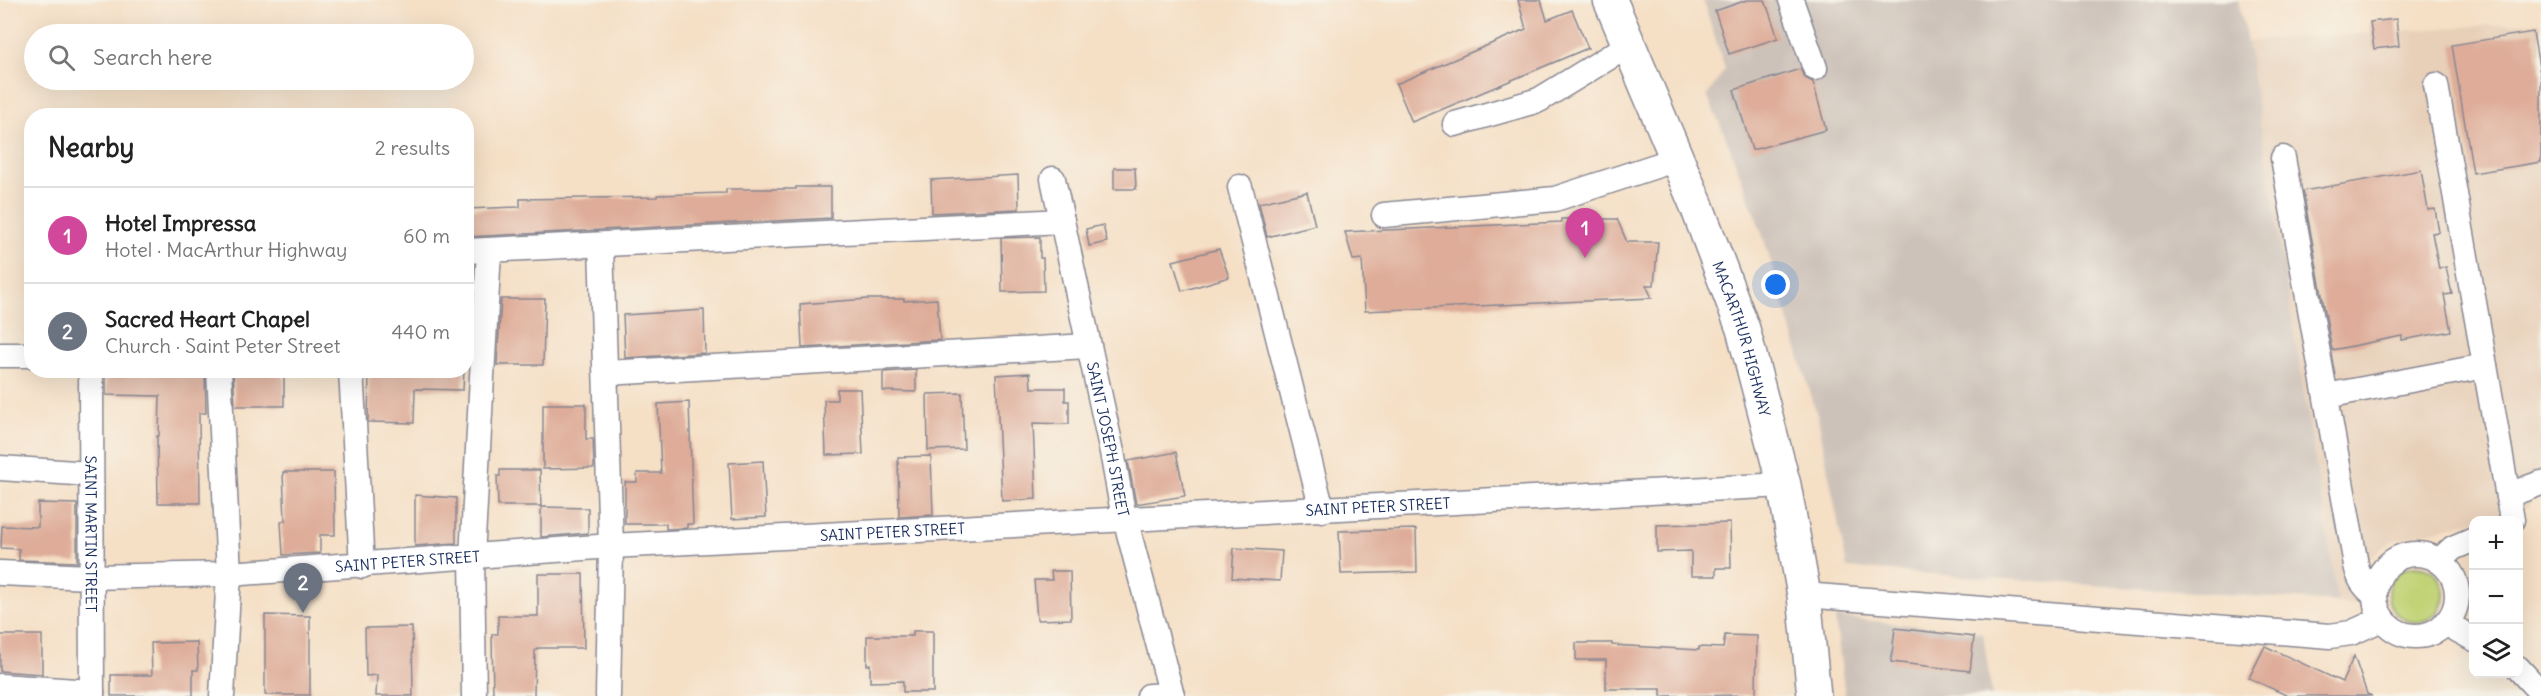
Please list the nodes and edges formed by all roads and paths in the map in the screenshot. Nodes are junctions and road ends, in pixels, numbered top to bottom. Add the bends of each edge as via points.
1 (1610, 0) edge
2 (1791, 0) edge
3 (1629, 45) junction
4 (1815, 68) dead end
5 (2436, 85) dead end
6 (1455, 124) dead end
7 (2283, 158) dead end
8 (1677, 159) junction
9 (1053, 179) dead end
10 (1240, 187) dead end
11 (1384, 215) dead end
12 (1062, 221) junction
13 (602, 246) junction
14 (478, 250) edge
15 (1088, 346) junction
16 (0, 355) edge
17 (24, 356) edge
18 (2485, 366) junction
19 (606, 373) junction
20 (91, 378) edge
21 (219, 378) edge
22 (351, 378) edge
23 (2326, 396) junction
24 (0, 468) edge
25 (90, 474) junction
26 (2541, 483) edge
27 (1784, 485) junction
28 (2508, 495) junction
29 (1322, 510) junction
30 (2511, 516) edge
31 (1125, 520) junction
32 (2469, 541) edge
33 (611, 546) junction
34 (472, 557) junction
35 (2439, 561) junction
36 (362, 566) junction
37 (0, 573) edge
38 (229, 574) junction
39 (90, 577) junction
40 (1803, 595) junction
41 (2375, 595) junction
42 (2382, 619) junction
43 (2445, 623) junction
44 (2469, 636) edge
45 (2523, 673) edge
46 (0, 686) edge
47 (2541, 693) edge
48 (92, 694) edge
49 (222, 696) edge
50 (474, 696) edge
51 (608, 696) edge
52 (1164, 696) edge
53 (1814, 696) edge

1 - 3 highway, MACARTHUR HIGHWAY
2 - 4 street
3 - 6 street via 1539,100
3 - 8 highway, MACARTHUR HIGHWAY
5 - 18 street
7 - 23 street
8 - 11 street via 1555,199
8 - 27 highway, MACARTHUR HIGHWAY via 1743,329
9 - 12 street, SAINT JOSEPH STREET
10 - 29 street
12 - 13 street
12 - 15 street, SAINT JOSEPH STREET
13 - 14 street
13 - 19 street
14 - 34 street
15 - 19 street
15 - 31 street, SAINT JOSEPH STREET
16 - 17 street
18 - 23 street
18 - 28 street
19 - 33 street
20 - 25 street, SAINT MARTIN STREET
21 - 38 street
22 - 36 street
23 - 41 street via 2359,579
24 - 25 street
25 - 39 street, SAINT MARTIN STREET
26 - 28 street
27 - 29 street, SAINT PETER STREET
27 - 40 highway, MACARTHUR HIGHWAY
28 - 30 street
29 - 31 street, SAINT PETER STREET
31 - 33 street, SAINT PETER STREET
31 - 52 street, SAINT JOSEPH STREET
32 - 35 street via 2453,548
33 - 34 street, SAINT PETER STREET
33 - 51 street
34 - 36 street, SAINT PETER STREET
34 - 50 street
35 - 41 street via 2415,554 2391,562 2382,571
35 - 43 street via 2449,571 2457,598
36 - 38 street, SAINT PETER STREET
37 - 39 street, SAINT PETER STREET
38 - 39 street, SAINT PETER STREET
38 - 49 street
39 - 48 street, SAINT MARTIN STREET
40 - 42 street via 2330,636 2351,633
40 - 53 highway, MACARTHUR HIGHWAY
41 - 42 street
42 - 43 street via 2392,628 2420,636
43 - 44 street
45 - 47 street
46 - 48 street

